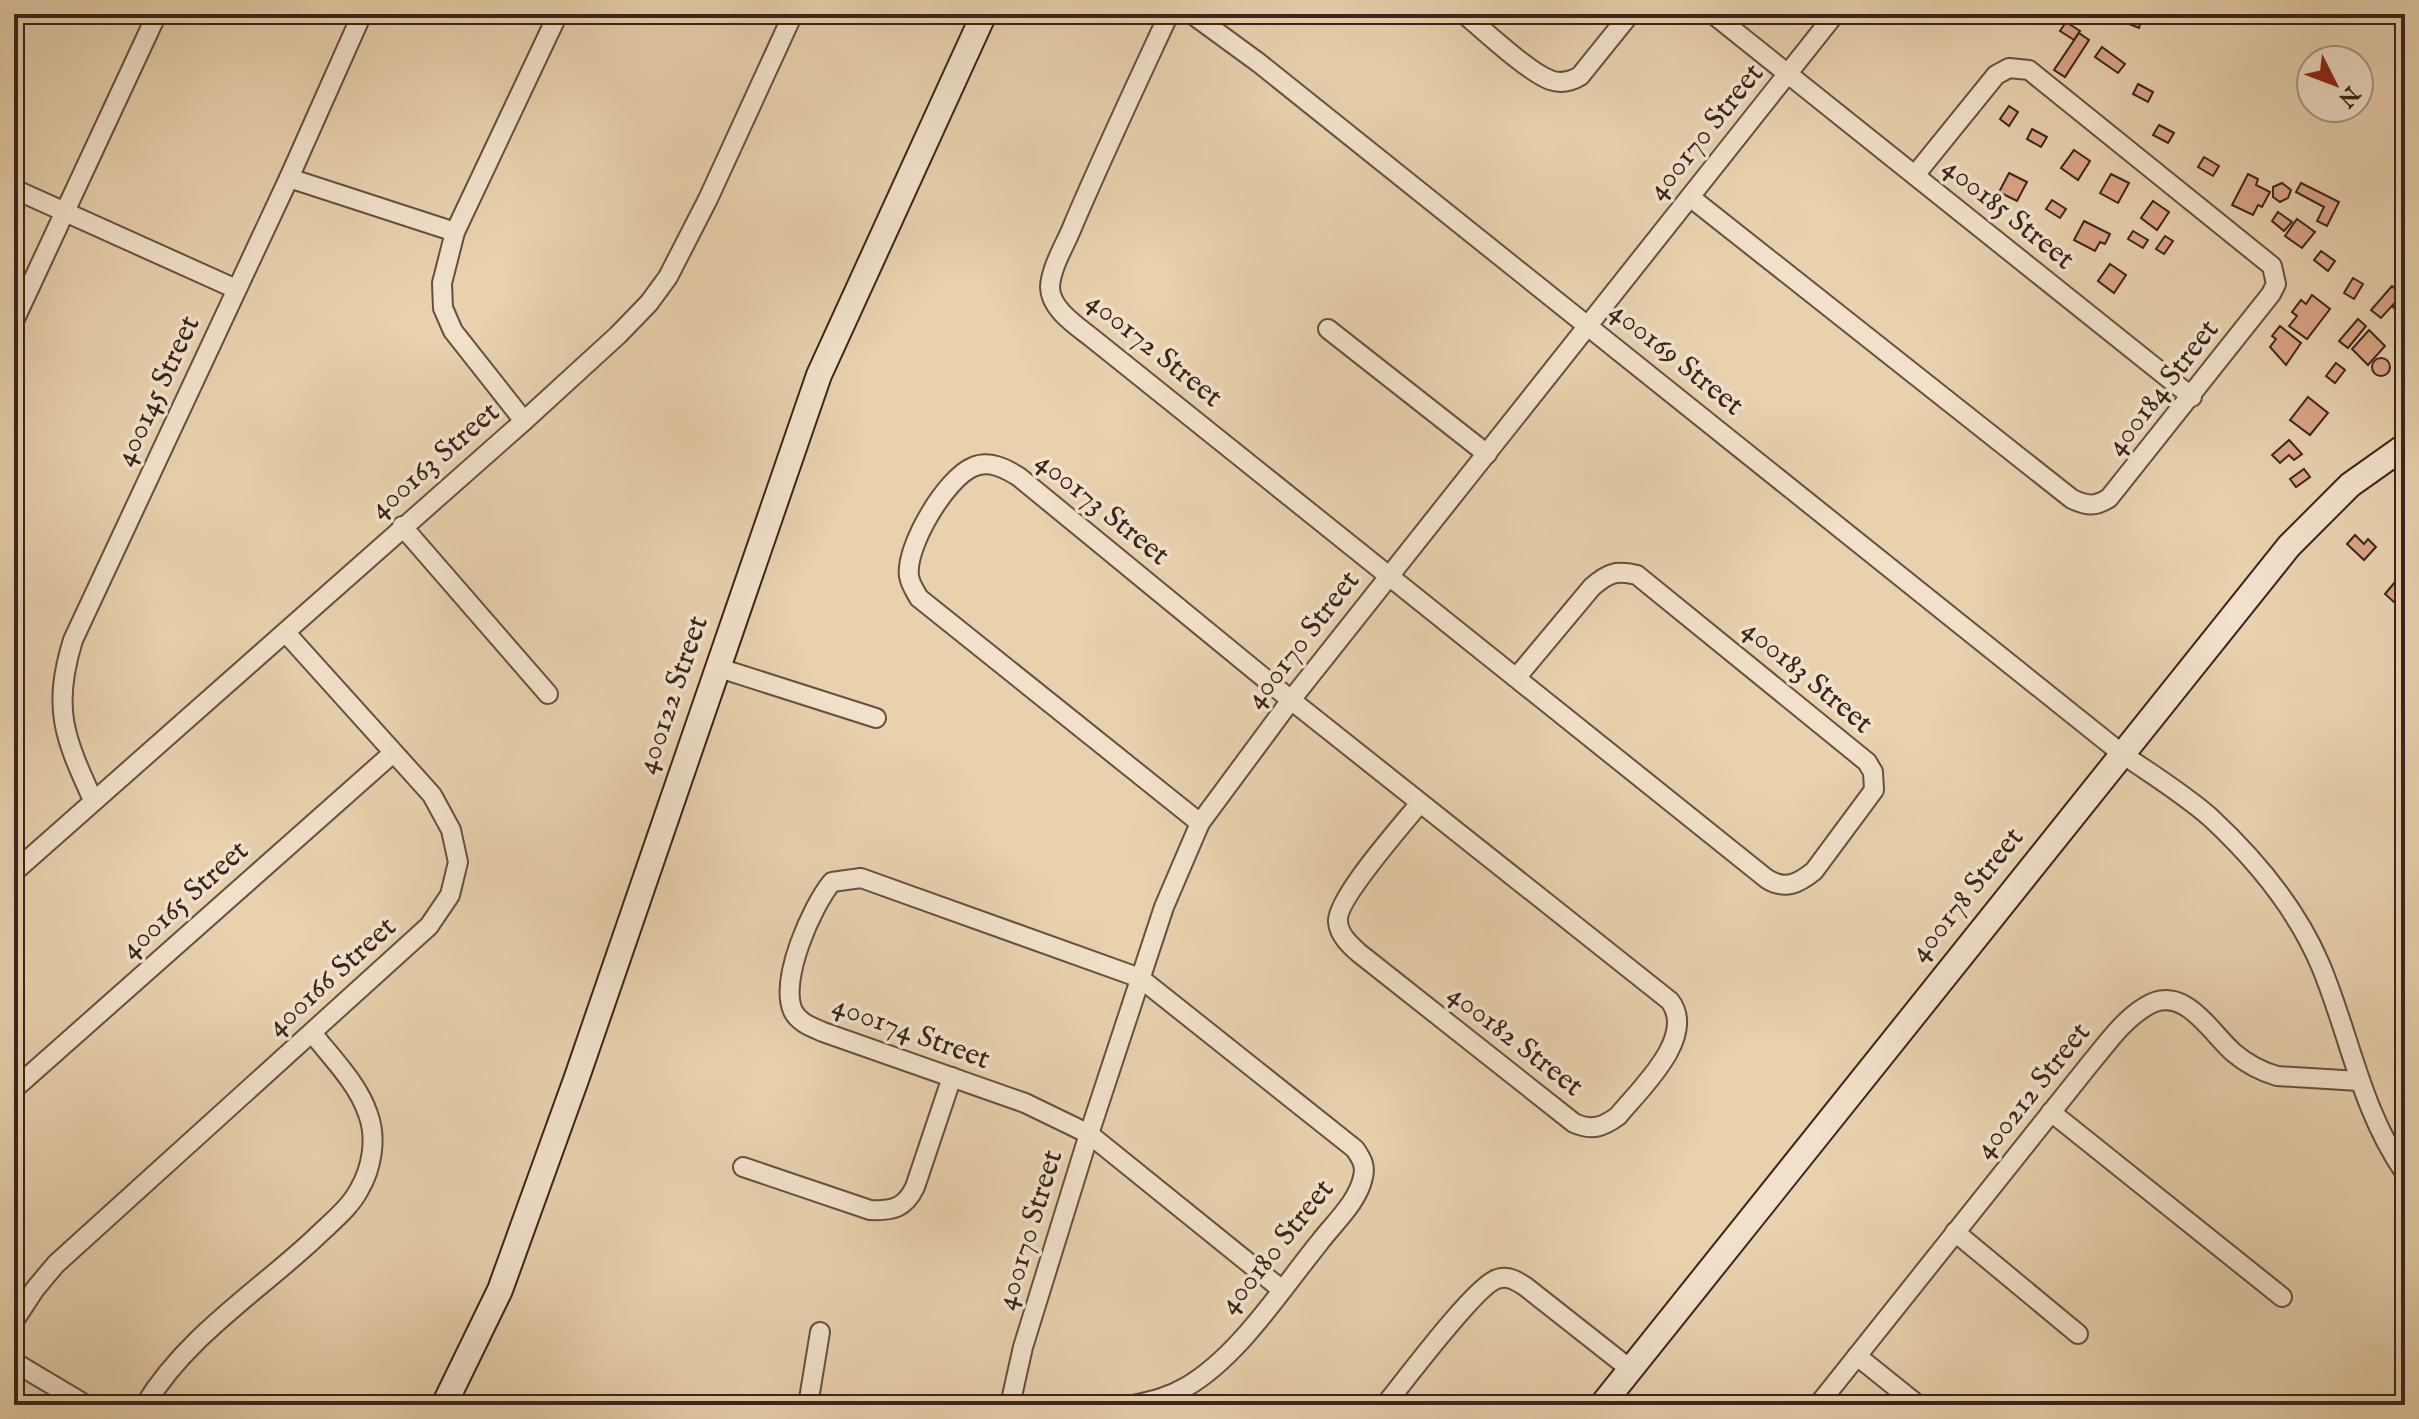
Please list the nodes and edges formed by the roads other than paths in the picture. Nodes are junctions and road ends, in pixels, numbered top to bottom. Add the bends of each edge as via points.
1 (157, 14) edge
2 (362, 14) edge
3 (558, 14) edge
4 (793, 14) edge
5 (984, 14) edge
6 (1169, 14) edge
7 (1192, 14) edge
8 (1464, 14) edge
9 (1630, 14) edge
10 (1713, 14) edge
11 (1835, 14) edge
12 (1788, 74) junction
13 (1915, 175) junction
14 (289, 178) junction
15 (14, 189) edge
16 (1690, 197) junction
17 (64, 212) junction
18 (455, 232) junction
19 (236, 289) junction
20 (14, 321) edge
21 (1588, 325) junction
22 (1328, 329) dead end
23 (2192, 397) junction
24 (524, 421) junction
25 (2405, 446) edge
26 (1487, 454) junction
27 (402, 526) junction
28 (1389, 576) junction
29 (286, 633) junction
30 (716, 667) junction
31 (1516, 678) junction
32 (548, 694) dead end
33 (1291, 700) junction
34 (876, 718) dead end
35 (393, 753) junction
36 (2121, 753) junction
37 (93, 800) junction
38 (1420, 803) junction
39 (1200, 823) junction
40 (14, 872) edge
41 (1140, 978) junction
42 (313, 1034) junction
43 (952, 1077) junction
44 (2359, 1081) junction
45 (14, 1089) edge
46 (2051, 1112) junction
47 (1089, 1134) junction
48 (743, 1167) dead end
49 (2405, 1173) edge
50 (1955, 1232) junction
51 (1281, 1289) junction
52 (2282, 1297) dead end
53 (14, 1321) edge
54 (820, 1332) dead end
55 (2078, 1334) dead end
56 (1857, 1356) junction
57 (14, 1362) edge
58 (1630, 1369) junction
59 (86, 1405) edge
60 (145, 1405) edge
61 (444, 1405) edge
62 (808, 1405) edge
63 (1010, 1405) edge
64 (1133, 1405) edge
65 (1385, 1405) edge
66 (1602, 1405) edge
67 (1818, 1405) edge
68 (1918, 1405) edge

1 - 17 street
2 - 14 street, 400145 Street
3 - 18 street
4 - 24 street, 400163 Street via 668,277 618,335
5 - 30 street, 400122 Street via 819,375
6 - 28 street, 400172 Street via 1055,269 1053,299 1092,338
7 - 21 street, 400169 Street
8 - 9 street via 1536,73 1560,83 1580,76
10 - 12 street, 400185 Street
11 - 12 street, 400170 Street
12 - 13 street, 400185 Street
12 - 16 street, 400170 Street
13 - 23 street, 400185 Street
13 - 23 street, 400184 Street via 1996,75 2020,68 2043,79 2272,266 2276,284 2271,294
14 - 18 street
14 - 19 street, 400145 Street
15 - 17 street
16 - 21 street, 400170 Street
16 - 23 street, 400184 Street via 2086,506 2099,504 2116,491
17 - 19 street
17 - 20 street
18 - 24 street via 442,283 443,308 453,331
19 - 37 street, 400145 Street via 65,667 60,700 65,733
21 - 26 street, 400170 Street
21 - 36 street, 400169 Street
22 - 26 street
24 - 27 street, 400163 Street
25 - 36 street, 400178 Street via 2350,485 2289,546
26 - 28 street, 400170 Street
27 - 29 street, 400163 Street
27 - 32 street
28 - 31 street, 400183 Street
28 - 33 street, 400170 Street
29 - 35 street, 400166 Street
29 - 37 street, 400163 Street
30 - 34 street
30 - 61 street, 400122 Street via 500,1290
31 - 31 street, 400183 Street via 1776,884 1795,884 1814,871 1874,790 1867,762 1637,575 1607,574
33 - 38 street, 400182 Street
33 - 39 street, 400170 Street
33 - 39 street, 400173 Street via 1005,468 973,466 940,499 911,555 908,574 919,598
35 - 42 street, 400166 Street via 432,795 451,830 458,862 450,895 429,926
35 - 45 street, 400165 Street
36 - 44 street, 400169 Street via 2209,817 2285,900 2321,966
36 - 58 street, 400178 Street
37 - 40 street, 400163 Street
38 - 38 street, 400182 Street via 1675,1008 1678,1027 1673,1044 1607,1124 1585,1128 1574,1123 1348,943 1338,922 1343,902
39 - 41 street, 400170 Street
41 - 43 street, 400174 Street via 861,878 832,882 811,913 800,943 790,998 793,1012 808,1025
41 - 47 street, 400170 Street
41 - 51 street, 400180 Street via 1355,1149 1363,1161 1365,1173 1355,1197
42 - 53 street, 400166 Street via 82,1239
42 - 60 street via 368,1113 372,1152 360,1190 280,1271 175,1363
43 - 47 street, 400174 Street via 1025,1103
43 - 48 street via 915,1187 898,1208 870,1210
44 - 46 street, 400212 Street via 2266,1073 2233,1053 2186,1005 2162,1000 2125,1023
44 - 49 street, 400169 Street
46 - 50 street, 400212 Street
46 - 52 street
47 - 51 street, 400174 Street
47 - 63 street, 400170 Street
50 - 55 street
50 - 56 street, 400212 Street
51 - 64 street, 400180 Street via 1205,1373 1157,1400
54 - 62 street
56 - 67 street, 400212 Street
56 - 68 street
57 - 59 street
58 - 65 street via 1526,1287 1499,1278 1485,1285 1458,1315
58 - 66 street, 400178 Street

